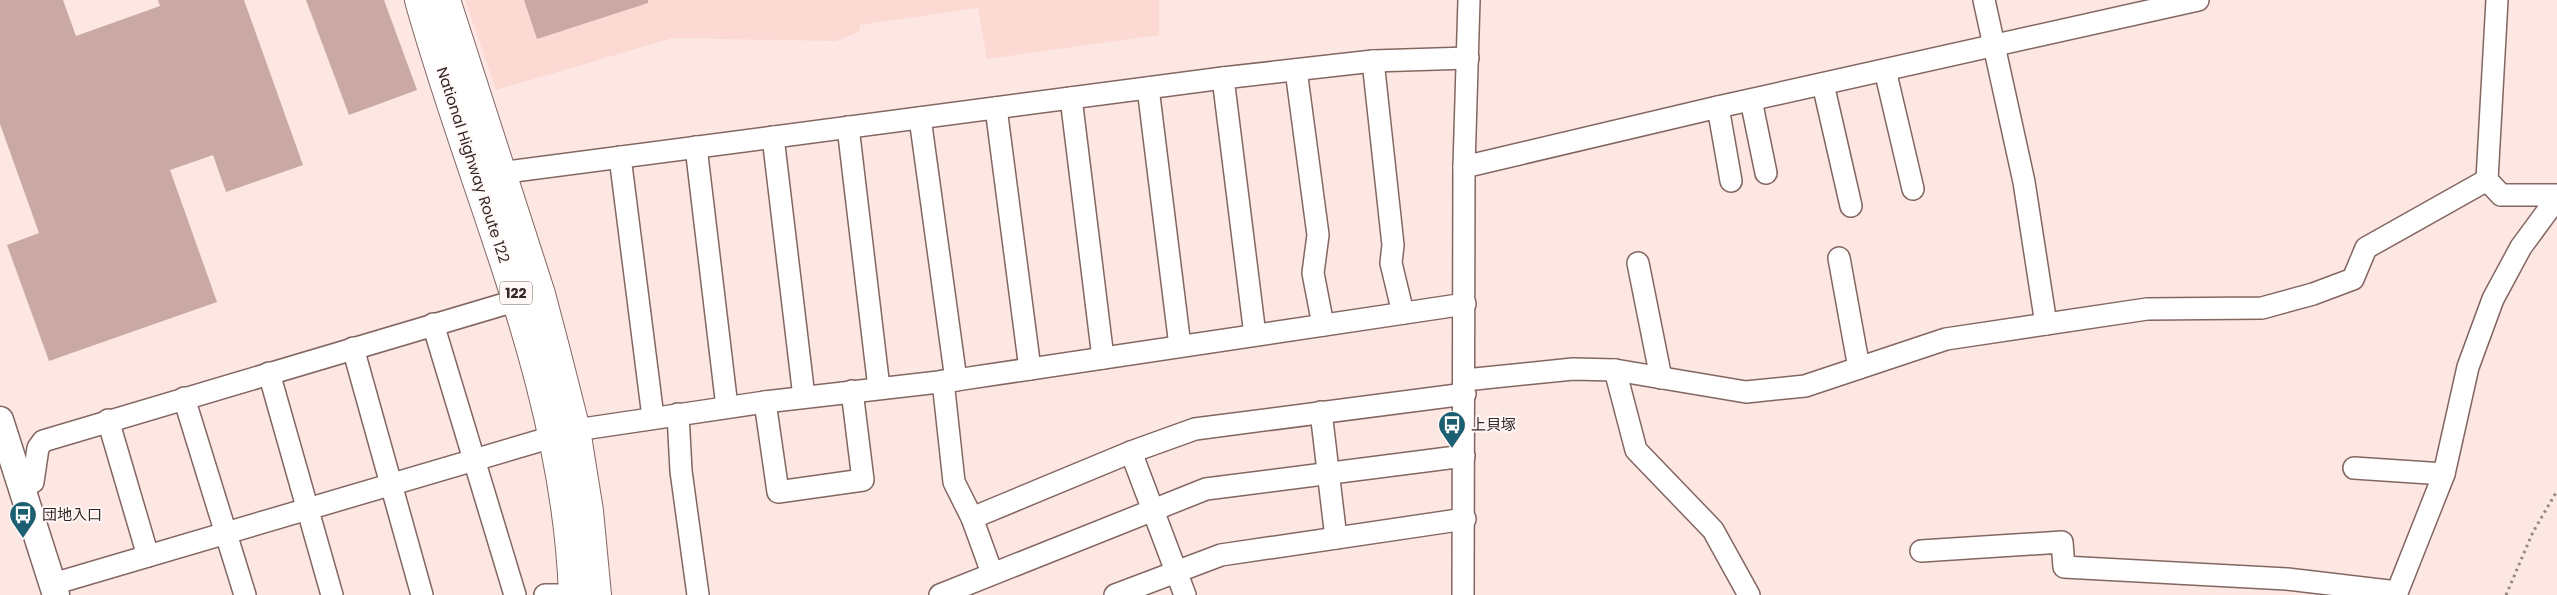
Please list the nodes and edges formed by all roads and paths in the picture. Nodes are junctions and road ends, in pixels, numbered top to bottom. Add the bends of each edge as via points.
1 (419, 0) edge
2 (446, 0) edge
3 (1469, 0) edge
4 (1984, 0) edge
5 (2198, 0) edge
6 (2497, 0) edge
7 (1995, 46) junction
8 (1468, 58) junction
9 (1373, 61) junction
10 (1296, 70) junction
11 (1885, 70) junction
12 (1223, 78) junction
13 (1823, 84) junction
14 (1148, 88) junction
15 (1070, 98) junction
16 (1751, 100) junction
17 (1718, 107) junction
18 (996, 108) junction
19 (920, 118) junction
20 (848, 127) junction
21 (773, 137) junction
22 (696, 147) junction
23 (620, 157) junction
24 (1464, 167) junction
25 (500, 173) junction
26 (1766, 174) dead end
27 (2487, 180) junction
28 (1731, 181) dead end
29 (1913, 189) dead end
30 (2557, 197) edge
31 (1851, 206) dead end
32 (1839, 258) dead end
33 (1638, 264) dead end
34 (518, 300) junction
35 (1465, 304) junction
36 (1403, 313) junction
37 (433, 324) junction
38 (2046, 324) junction
39 (1323, 325) junction
40 (1254, 335) junction
41 (1180, 346) junction
42 (353, 348) junction
43 (1103, 358) junction
44 (1859, 368) junction
45 (1030, 369) junction
46 (1615, 370) junction
47 (268, 373) junction
48 (1661, 378) junction
49 (949, 380) junction
50 (1465, 387) junction
51 (879, 388) junction
52 (852, 391) junction
53 (804, 397) junction
54 (184, 398) junction
55 (765, 402) junction
56 (727, 407) junction
57 (1321, 412) junction
58 (678, 414) junction
59 (653, 417) junction
60 (0, 420) edge
61 (108, 420) junction
62 (564, 433) junction
63 (1131, 452) junction
64 (1464, 456) junction
65 (474, 459) junction
66 (2354, 468) dead end
67 (1329, 474) junction
68 (2444, 474) junction
69 (390, 484) junction
70 (23, 488) junction
71 (2557, 491) edge
72 (308, 508) junction
73 (1153, 510) junction
74 (972, 518) junction
75 (1465, 519) junction
76 (224, 533) junction
77 (1336, 538) junction
78 (1920, 551) dead end
79 (148, 556) junction
80 (1175, 571) junction
81 (992, 574) junction
82 (54, 590) edge
83 (2397, 593) edge
84 (245, 595) edge
85 (332, 595) edge
86 (422, 595) edge
87 (515, 595) edge
88 (545, 595) edge
89 (556, 595) edge
90 (573, 595) edge
91 (597, 595) edge
92 (698, 595) edge
93 (940, 595) edge
94 (1115, 595) edge
95 (1185, 595) edge
96 (1463, 595) edge
97 (1749, 595) edge
98 (2506, 595) edge

1 - 34 highway, National Highway Route 122 / 122
2 - 25 highway, National Highway Route 122 / 122
3 - 8 street
4 - 7 street
5 - 7 street
6 - 27 street
7 - 11 street
7 - 38 street via 2024,182
8 - 9 street
8 - 24 street
9 - 10 street
9 - 36 street via 1393,244 1391,263
10 - 12 street
10 - 39 street via 1318,235 1314,273
11 - 13 street
11 - 29 street
12 - 14 street
12 - 40 street
13 - 16 street
13 - 31 street
14 - 15 street
14 - 41 street
15 - 18 street
15 - 43 street
16 - 17 street
16 - 26 street
17 - 24 street
17 - 28 street
18 - 19 street
18 - 45 street
19 - 20 street
19 - 49 street
20 - 21 street
20 - 51 street
21 - 22 street
21 - 53 street
22 - 23 street
22 - 56 street
23 - 25 street
23 - 59 street
24 - 35 street
25 - 62 highway, National Highway Route 122 / 122 via 541,294
27 - 30 street via 2501,195
27 - 38 street via 2366,248 2353,279 2313,294 2262,308 2147,309
30 - 68 street via 2521,247 2493,300 2468,367
32 - 44 street
33 - 48 street
34 - 37 street
34 - 62 highway, National Highway Route 122 / 122
35 - 36 street
35 - 50 street
36 - 39 street
37 - 42 street
37 - 65 street
38 - 44 street via 1946,339
39 - 40 street
40 - 41 street
41 - 43 street
42 - 47 street
42 - 69 street
43 - 45 street
44 - 48 street via 1805,386 1746,392
45 - 49 street
46 - 48 street
46 - 50 street via 1573,370
46 - 97 street via 1636,450 1712,530
47 - 54 street
47 - 72 street
49 - 51 street
49 - 74 street via 954,482
50 - 57 street
50 - 64 street
51 - 52 street
52 - 53 street
52 - 55 street via 863,480 778,492
53 - 55 street
54 - 61 street
54 - 76 street
55 - 56 street
56 - 58 street
57 - 63 street via 1195,429
57 - 67 street
58 - 59 street
58 - 92 street via 681,471
59 - 62 street
60 - 70 main road
61 - 70 street via 43,441 38,448 33,482
61 - 79 street
62 - 65 street
62 - 90 highway, National Highway Route 122 / 122
62 - 91 highway, National Highway Route 122 / 122 via 589,511
63 - 73 street
63 - 74 street
64 - 67 street
64 - 75 street
65 - 69 street
65 - 87 street
66 - 68 street
67 - 73 street via 1206,489
67 - 77 street
68 - 83 street
69 - 72 street
69 - 86 street
70 - 82 main road
71 - 98 path via 2533,532
72 - 76 street
72 - 85 street
73 - 80 street
73 - 81 street
74 - 81 street
75 - 77 street
75 - 96 street
76 - 79 street
76 - 84 street
77 - 80 street via 1221,555
78 - 83 street via 2062,542 2064,567 2277,578
79 - 82 street
80 - 94 street
80 - 95 street
81 - 93 street
88 - 89 street
89 - 90 street

